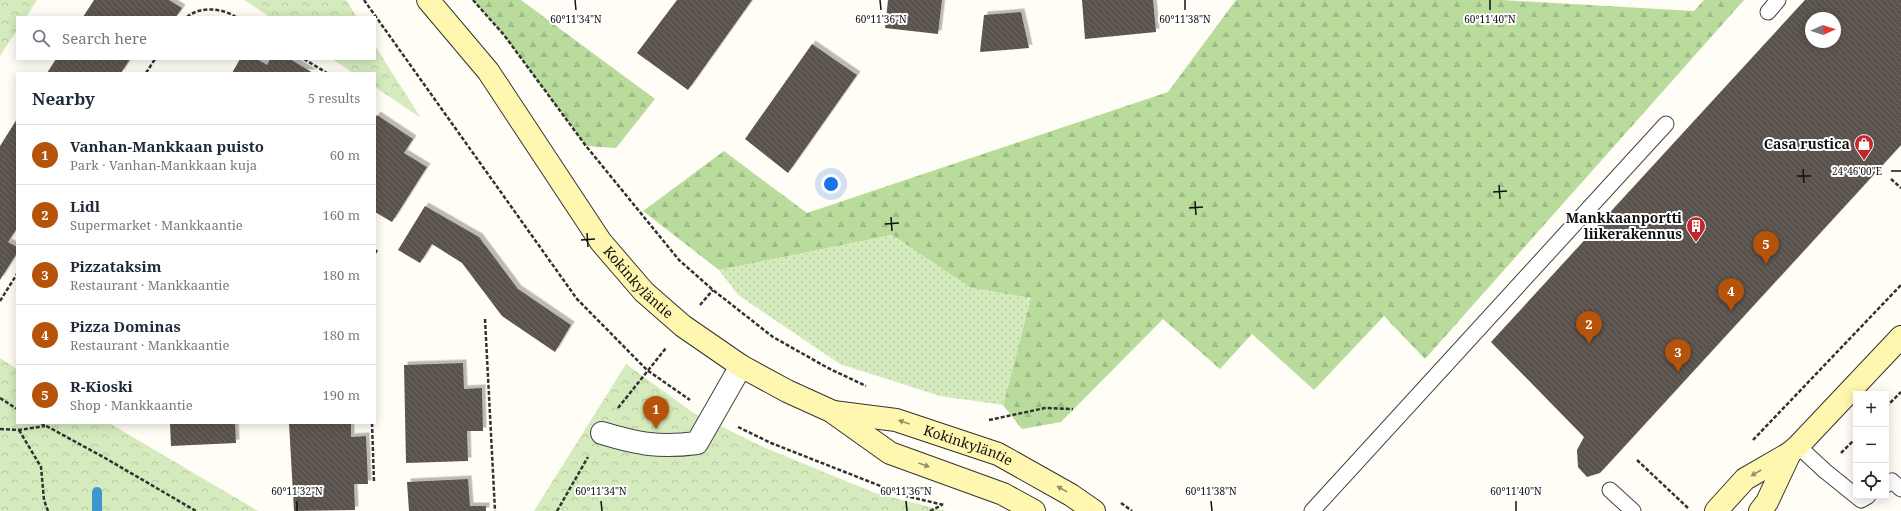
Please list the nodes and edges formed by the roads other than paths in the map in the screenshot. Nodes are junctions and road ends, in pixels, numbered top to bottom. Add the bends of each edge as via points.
1 (428, 0) edge
2 (1778, 0) edge
3 (1768, 12) dead end
4 (1666, 124) dead end
5 (1901, 337) edge
6 (741, 366) junction
7 (831, 411) junction
8 (602, 433) dead end
9 (1794, 449) junction
10 (1889, 483) edge
11 (1901, 489) edge
12 (1610, 490) dead end
13 (1863, 502) edge
14 (1034, 511) edge
15 (1094, 511) edge
16 (1312, 511) edge
17 (1633, 511) edge
18 (1716, 511) edge
19 (1760, 511) edge

1 - 6 main road, Kokinkyläntie via 488,71 605,248 644,292 684,326
2 - 3 lane
4 - 16 lane
5 - 9 main road
6 - 7 main road, Kokinkyläntie
6 - 8 street via 697,443 671,446 636,443
7 -> 14 main road, Kokinkyläntie via 890,453 1003,494
15 -> 7 main road, Kokinkyläntie via 1071,495 998,454 896,420
9 - 13 lane
9 -> 18 main road via 1745,479
9 - 19 main road
10 - 11 lane via 1892,481
12 - 17 lane

